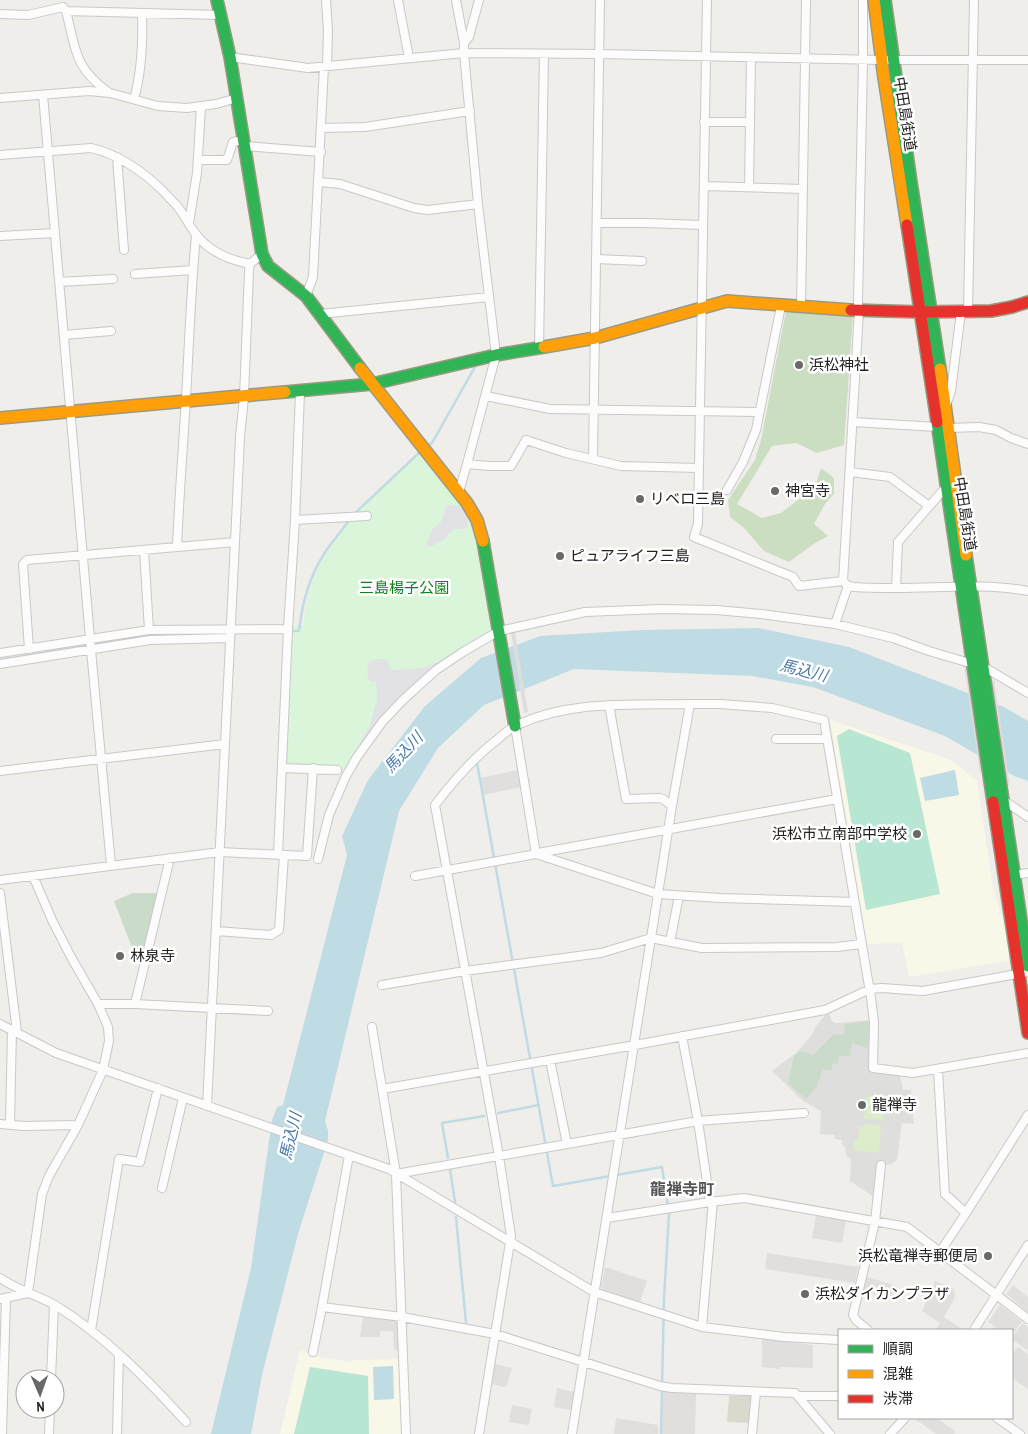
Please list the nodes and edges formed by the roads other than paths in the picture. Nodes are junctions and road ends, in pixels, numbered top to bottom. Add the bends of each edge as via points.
1 (217, 0) edge
2 (326, 0) edge
3 (398, 0) edge
4 (456, 0) edge
5 (479, 0) edge
6 (600, 0) edge
7 (706, 0) edge
8 (806, 0) edge
9 (863, 0) edge
10 (874, 0) edge
11 (885, 0) edge
12 (974, 0) edge
13 (63, 6) edge
14 (142, 13) junction
15 (0, 14) edge
16 (220, 15) junction
17 (464, 43) junction
18 (464, 53) junction
19 (544, 54) junction
20 (600, 54) junction
21 (706, 57) junction
22 (751, 57) junction
23 (230, 58) junction
24 (409, 58) junction
25 (805, 58) junction
26 (972, 59) junction
27 (863, 60) junction
28 (881, 60) junction
29 (893, 60) junction
30 (1028, 60) edge
31 (326, 66) junction
32 (110, 93) junction
33 (42, 95) junction
34 (0, 98) edge
35 (238, 98) junction
36 (134, 99) junction
37 (201, 106) junction
38 (470, 111) junction
39 (704, 122) junction
40 (750, 122) junction
41 (322, 128) junction
42 (244, 143) junction
43 (48, 151) junction
44 (320, 152) junction
45 (0, 155) edge
46 (117, 157) junction
47 (198, 160) junction
48 (319, 182) junction
49 (704, 186) junction
50 (749, 187) junction
51 (802, 189) junction
52 (478, 204) junction
53 (189, 223) junction
54 (597, 223) junction
55 (703, 225) junction
56 (55, 233) junction
57 (196, 235) junction
58 (0, 236) edge
59 (124, 250) dead end
60 (262, 254) junction
61 (596, 259) junction
62 (642, 261) dead end
63 (250, 264) junction
64 (193, 270) junction
65 (135, 274) dead end
66 (112, 279) dead end
67 (59, 282) junction
68 (306, 296) junction
69 (489, 297) junction
70 (1028, 302) edge
71 (782, 306) junction
72 (701, 307) junction
73 (801, 307) junction
74 (859, 311) junction
75 (926, 312) junction
76 (965, 312) junction
77 (320, 314) junction
78 (111, 331) dead end
79 (64, 335) junction
80 (595, 338) junction
81 (539, 348) junction
82 (496, 355) junction
83 (372, 384) junction
84 (300, 392) junction
85 (486, 396) junction
86 (244, 397) junction
87 (186, 401) junction
88 (946, 406) junction
89 (594, 409) junction
90 (70, 412) junction
91 (699, 412) junction
92 (759, 412) junction
93 (0, 418) edge
94 (853, 422) junction
95 (936, 427) junction
96 (949, 428) junction
97 (1028, 444) edge
98 (593, 460) junction
99 (468, 464) junction
100 (698, 468) junction
101 (850, 472) junction
102 (946, 487) junction
103 (727, 490) dead end
104 (459, 492) junction
105 (929, 506) junction
106 (367, 516) dead end
107 (295, 520) junction
108 (235, 542) junction
109 (177, 547) junction
110 (144, 550) junction
111 (83, 556) junction
112 (846, 583) junction
113 (966, 586) junction
114 (896, 588) junction
115 (1028, 591) edge
116 (835, 624) junction
117 (231, 629) junction
118 (288, 629) junction
119 (150, 630) junction
120 (500, 634) junction
121 (230, 638) junction
122 (90, 640) junction
123 (29, 649) junction
124 (91, 650) junction
125 (0, 653) edge
126 (0, 664) edge
127 (979, 670) junction
128 (1028, 693) edge
129 (690, 704) junction
130 (609, 705) junction
131 (515, 721) junction
132 (776, 739) dead end
133 (827, 739) junction
134 (225, 744) junction
135 (100, 758) junction
136 (282, 768) junction
137 (314, 768) junction
138 (337, 770) dead end
139 (0, 771) edge
140 (837, 799) junction
141 (1003, 800) junction
142 (672, 806) junction
143 (1028, 817) edge
144 (669, 831) junction
145 (220, 852) junction
146 (536, 854) junction
147 (281, 855) junction
148 (170, 858) junction
149 (318, 859) dead end
150 (111, 865) junction
151 (448, 871) junction
152 (1028, 873) edge
153 (1015, 875) junction
154 (33, 876) junction
155 (415, 876) dead end
156 (0, 880) edge
157 (0, 893) edge
158 (658, 894) junction
159 (679, 896) junction
160 (854, 902) junction
161 (216, 931) junction
162 (651, 938) junction
163 (670, 942) junction
164 (861, 944) junction
165 (1028, 966) edge
166 (465, 971) junction
167 (1024, 973) edge
168 (382, 985) dead end
169 (870, 990) junction
170 (98, 1004) junction
171 (134, 1004) junction
172 (212, 1009) junction
173 (268, 1011) dead end
174 (0, 1024) edge
175 (372, 1027) dead end
176 (14, 1030) junction
177 (1028, 1033) edge
178 (682, 1036) junction
179 (634, 1046) junction
180 (1028, 1053) edge
181 (550, 1060) junction
182 (938, 1069) junction
183 (103, 1070) junction
184 (483, 1072) junction
185 (158, 1088) junction
186 (382, 1089) junction
187 (183, 1098) junction
188 (207, 1106) junction
189 (804, 1113) dead end
190 (1028, 1116) edge
191 (698, 1121) junction
192 (0, 1124) edge
193 (10, 1125) junction
194 (78, 1125) junction
195 (619, 1135) junction
196 (567, 1144) junction
197 (345, 1153) junction
198 (499, 1156) junction
199 (881, 1165) dead end
200 (396, 1174) junction
201 (162, 1188) dead end
202 (712, 1202) junction
203 (966, 1213) junction
204 (607, 1218) junction
205 (875, 1222) junction
206 (511, 1242) junction
207 (1028, 1245) edge
208 (940, 1252) junction
209 (0, 1278) edge
210 (28, 1292) junction
211 (594, 1292) junction
212 (997, 1296) junction
213 (3, 1298) edge
214 (54, 1304) junction
215 (322, 1306) junction
216 (402, 1317) junction
217 (1028, 1319) edge
218 (702, 1327) junction
219 (867, 1329) edge
220 (975, 1329) edge
221 (91, 1330) junction
222 (496, 1334) junction
223 (838, 1340) edge
224 (313, 1352) dead end
225 (119, 1354) junction
226 (584, 1362) junction
227 (51, 1369) edge
228 (756, 1392) junction
229 (798, 1396) junction
230 (838, 1396) edge
231 (50, 1419) edge
232 (904, 1419) edge
233 (998, 1419) edge
234 (186, 1422) dead end
235 (2, 1434) edge
236 (49, 1434) edge
237 (117, 1434) edge
238 (409, 1434) edge
239 (480, 1434) edge
240 (572, 1434) edge
241 (752, 1434) edge
242 (830, 1434) edge
243 (890, 1434) edge
244 (1020, 1434) edge

1 - 16 street
2 - 31 street
3 - 24 street
4 - 17 street
5 - 17 street
6 - 20 street
7 - 21 street
8 - 25 street
9 - 27 street
10 - 28 street, 中田島街道
11 - 29 street, 中田島街道
12 - 26 street
13 - 14 street
13 - 15 street via 28,14
13 - 32 street via 78,59 95,82
14 - 16 street
14 - 36 street via 140,80
16 - 23 street
17 - 18 street
18 - 19 street
18 - 24 street
18 - 38 street
19 - 20 street
19 - 81 street
20 - 21 street
20 - 54 street
21 - 22 street
21 - 39 street
22 - 25 street
22 - 40 street
23 - 31 street via 308,68
23 - 35 street
24 - 31 street
25 - 27 street
25 - 51 street
26 - 29 street
26 - 30 street
26 - 76 street
27 - 28 street
27 - 74 street
28 - 29 street
28 - 75 street, 中田島街道
29 - 75 street, 中田島街道
31 - 41 street
32 - 33 street via 89,91
32 - 36 street
33 - 34 street
33 - 43 street
35 - 37 street
35 - 42 street
36 - 37 street via 158,106
37 - 47 street
38 - 41 street via 365,127
38 - 52 street
39 - 40 street
39 - 49 street
40 - 50 street
41 - 44 street
42 - 44 street
42 - 47 street via 233,142 227,160
42 - 60 street
43 - 45 street
43 - 46 street via 91,148
43 - 56 street
44 - 48 street
46 - 53 street via 152,181
46 - 59 street
47 - 53 street
48 - 52 street via 340,184 400,205 428,210
48 - 68 street via 313,277
49 - 50 street
49 - 55 street
50 - 51 street
51 - 73 street
52 - 69 street
53 - 57 street
54 - 55 street
54 - 61 street
55 - 72 street
56 - 58 street
56 - 67 street
57 - 63 street via 208,247 234,261
57 - 64 street
60 - 63 street
60 - 68 street via 268,266
61 - 62 street
61 - 80 street
63 - 86 street
64 - 65 street
64 - 87 street
66 - 67 street
67 - 79 street
68 - 77 street
69 - 77 street
69 - 82 street
70 - 76 street via 991,311
71 - 72 street via 727,301
71 - 73 street
71 - 92 street
72 - 80 street
72 - 91 street
73 - 74 street
74 - 75 street
74 - 94 street
75 - 76 street
75 - 88 street, 中田島街道
75 - 95 street, 中田島街道
76 - 88 street
77 - 83 street
78 - 79 street
79 - 90 street
80 - 81 street
80 - 89 street
81 - 82 street
82 - 83 street
82 - 85 street
83 - 84 street
83 - 104 street
84 - 86 street
84 - 107 street
85 - 89 street via 550,409
85 - 99 street
86 - 87 street
86 - 108 street
87 - 90 street
87 - 109 street
88 - 96 street, 中田島街道
89 - 91 street
89 - 98 street
90 - 93 street
90 - 111 street
91 - 92 street
91 - 100 street
92 - 103 street via 744,462
94 - 95 street
94 - 101 street
95 - 102 street, 中田島街道
96 - 97 street via 979,426
96 - 113 street, 中田島街道
98 - 99 street via 526,440 511,466
98 - 100 street via 629,467
99 - 104 street
100 - 112 street via 698,524 694,537 793,577 799,586
101 - 105 street via 890,477
101 - 112 street
102 - 105 street
102 - 113 street, 中田島街道
104 - 120 street via 481,531
105 - 114 street via 898,542
106 - 107 street
107 - 118 street
108 - 109 street
108 - 117 street
109 - 110 street
110 - 111 street
110 - 119 street
111 - 122 street
111 - 123 street via 27,560 23,564
112 - 114 street via 854,587
112 - 116 street
113 - 114 street
113 - 115 street
113 - 127 street, 中田島街道
116 - 120 street via 716,610 662,609 585,612
116 - 127 street via 893,638
117 - 118 street
117 - 119 street
117 - 121 street
118 - 136 street
119 - 122 street
120 - 131 street
120 - 149 street via 436,670 383,720 346,776 330,815
121 - 124 street via 150,640
121 - 134 street
122 - 123 street
122 - 124 street
123 - 125 street
124 - 126 street
124 - 135 street
127 - 128 street
127 - 141 street, 中田島街道
127 - 167 street, 中田島街道 via 989,774
129 - 130 street
129 - 133 street via 772,708 824,720
129 - 142 street
130 - 131 street via 578,707
130 - 142 street via 626,799 659,798
131 - 146 street
131 - 151 street via 468,765 435,805
132 - 133 street
133 - 140 street
134 - 135 street
134 - 145 street
135 - 139 street
135 - 150 street
136 - 137 street
136 - 147 street
137 - 138 street
137 - 147 street via 307,856
140 - 144 street
140 - 160 street
141 - 143 street
141 - 153 street, 中田島街道
142 - 144 street
144 - 146 street
144 - 158 street
145 - 147 street
145 - 148 street
145 - 161 street
146 - 151 street
146 - 158 street
147 - 161 street via 279,930 272,934
148 - 150 street
148 - 171 street
150 - 154 street
151 - 155 street
151 - 166 street
152 - 153 street
153 - 165 street, 中田島街道
154 - 156 street
154 - 170 street via 56,928
157 - 176 street
158 - 159 street
158 - 162 street
159 - 160 street
159 - 163 street
160 - 164 street
161 - 172 street
162 - 163 street
162 - 166 street via 601,953
162 - 179 street
163 - 164 street via 702,948
164 - 169 street
166 - 168 street
166 - 184 street
167 - 169 street via 923,991
167 - 177 street, 中田島街道
169 - 178 street via 825,1010
169 - 182 street via 874,1022 873,1068 913,1073
170 - 171 street
170 - 183 street via 108,1027 109,1041
171 - 172 street
172 - 173 street
172 - 188 street
174 - 176 street
175 - 186 street
176 - 183 street via 56,1053
176 - 193 street
178 - 179 street
178 - 191 street
179 - 181 street
179 - 195 street
180 - 182 street
181 - 184 street
181 - 196 street
182 - 203 street via 945,1194
183 - 185 street
183 - 194 street
184 - 186 street
184 - 198 street
185 - 187 street
185 - 221 street via 140,1162 119,1159
186 - 200 street
187 - 188 street
187 - 201 street
188 - 197 street
189 - 191 street
190 - 203 street
191 - 195 street
191 - 202 street
192 - 193 street
193 - 194 street
194 - 210 street via 42,1194
195 - 196 street
195 - 204 street
196 - 198 street
197 - 200 street
197 - 215 street
198 - 200 street
198 - 206 street
199 - 205 street
200 - 206 street
200 - 216 street
202 - 204 street
202 - 205 street via 748,1198
202 - 218 street
203 - 208 street
204 - 211 street
205 - 208 street via 908,1227
205 - 219 street via 853,1315
206 - 211 street
206 - 222 street
207 - 212 street
208 - 212 street
209 - 210 street
210 - 213 street
210 - 214 street
211 - 218 street
211 - 226 street
212 - 217 street
212 - 220 street
213 - 235 street
214 - 221 street
214 - 227 street
215 - 216 street
215 - 224 street
216 - 222 street
216 - 238 street
218 - 223 street
221 - 225 street
222 - 226 street
222 - 239 street
225 - 234 street
225 - 237 street
226 - 228 street via 663,1386
226 - 240 street
228 - 229 street via 793,1393
228 - 241 street
229 - 230 street
229 - 242 street
231 - 236 street
232 - 243 street
233 - 244 street

